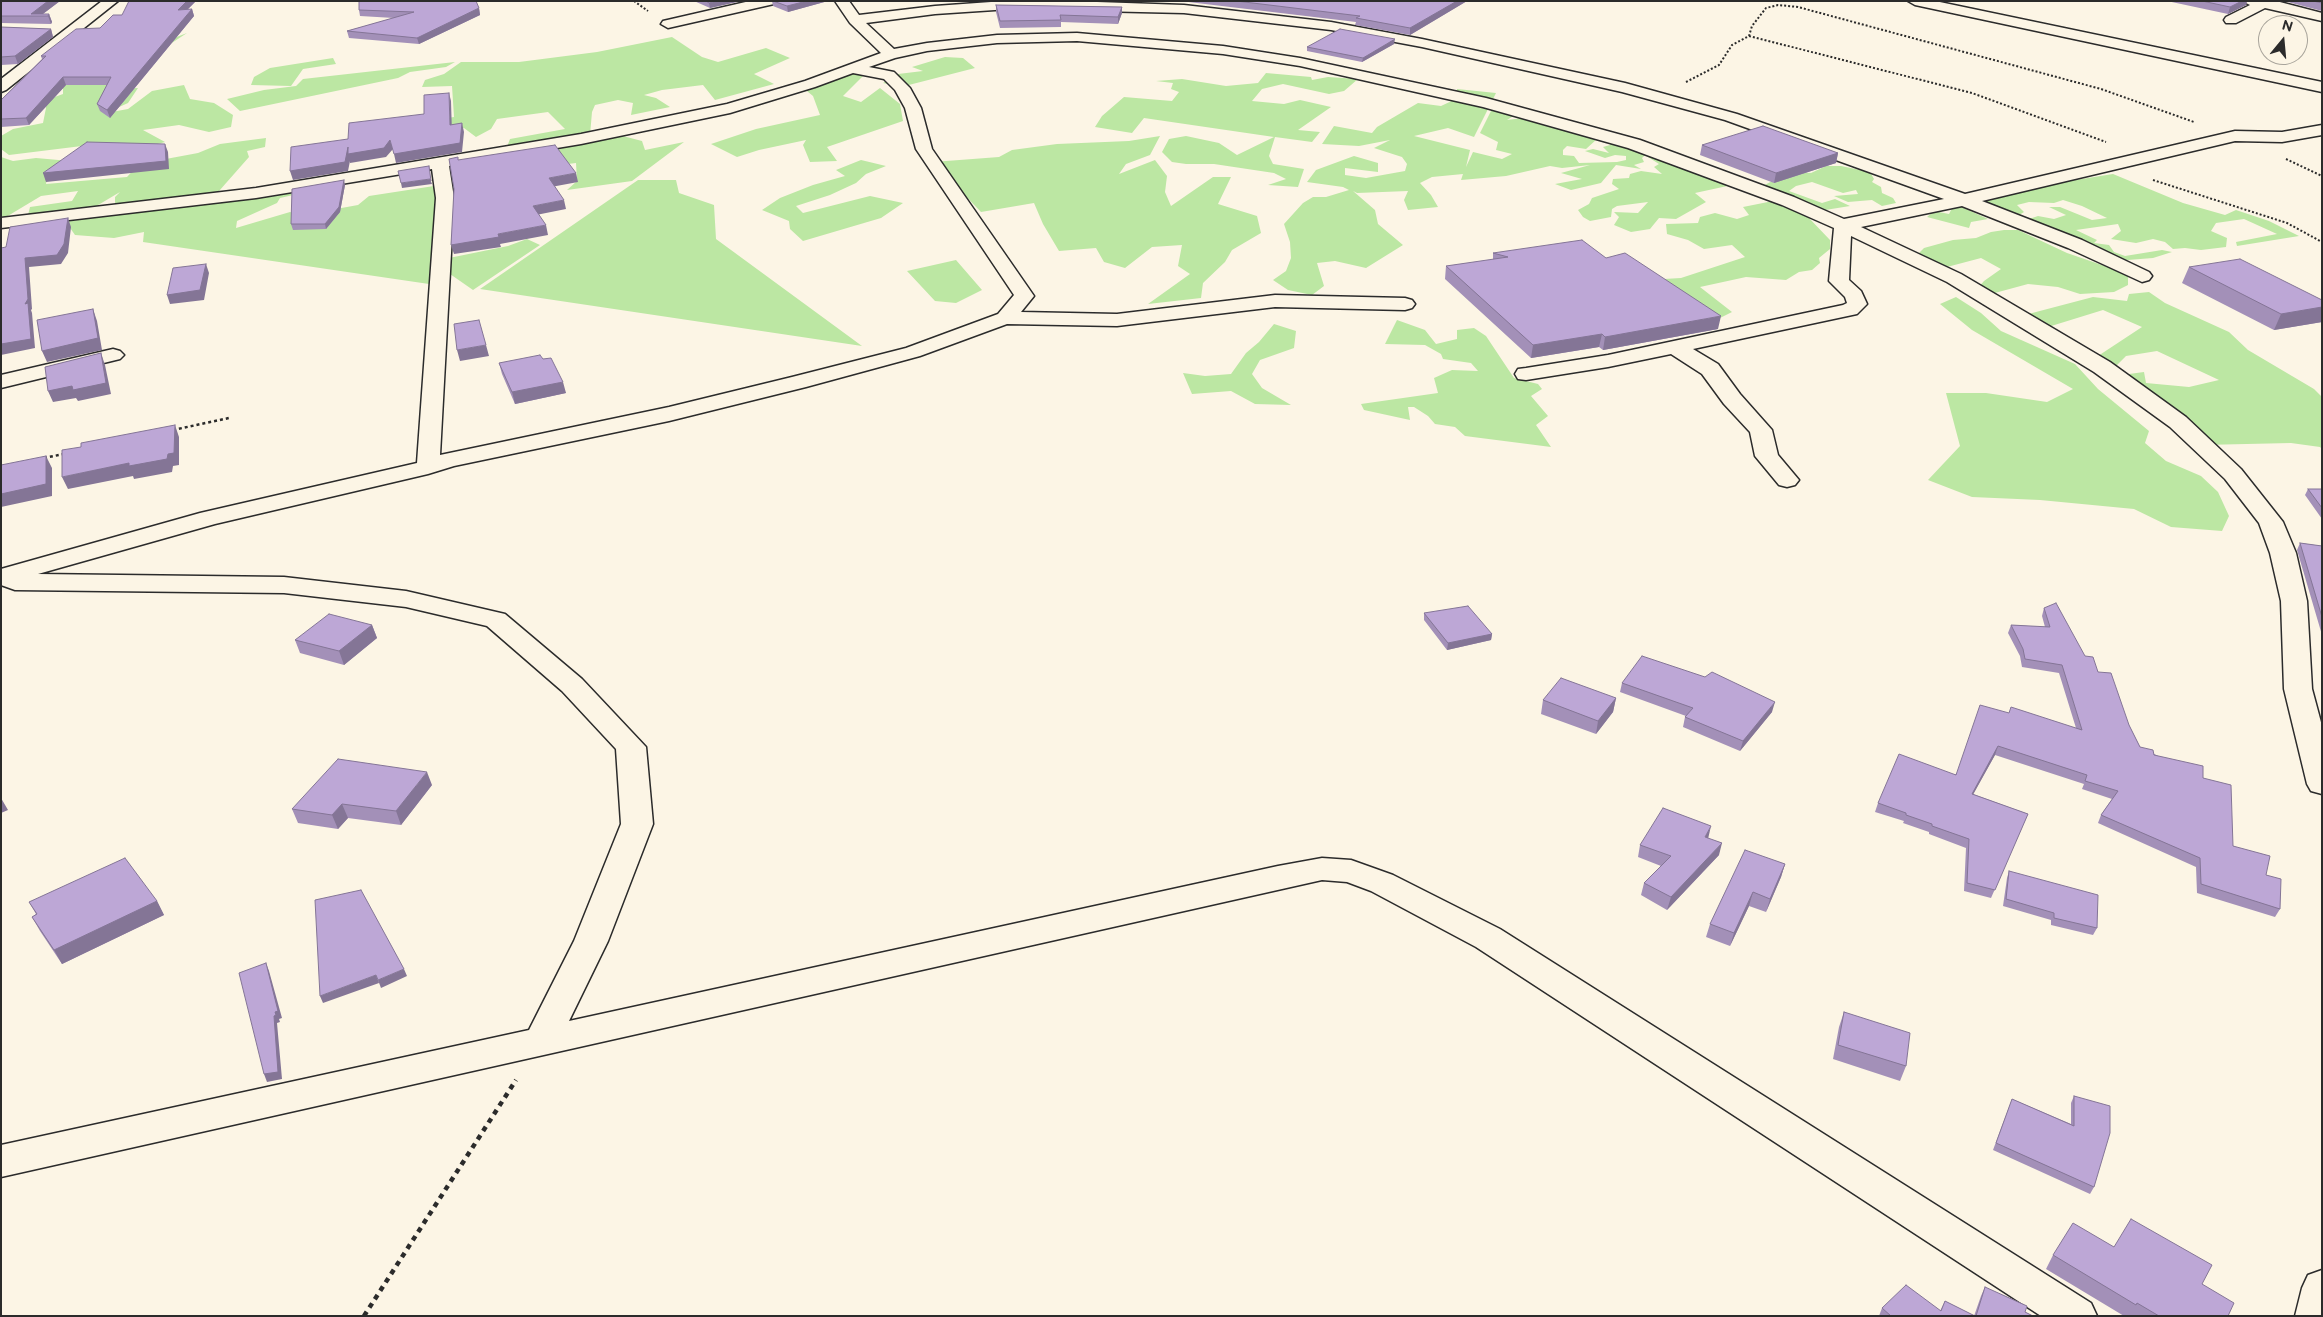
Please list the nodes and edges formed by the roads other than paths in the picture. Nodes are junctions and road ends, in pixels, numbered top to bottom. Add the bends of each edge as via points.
1 (770, 1) edge
2 (842, 1) edge
3 (1914, 1) edge
4 (2249, 1) edge
5 (110, 2) edge
6 (127, 2) edge
7 (2267, 3) edge
8 (2322, 17) edge
9 (855, 20) junction
10 (2231, 20) edge
11 (668, 24) dead end
12 (49, 29) edge
13 (75, 30) junction
14 (891, 54) junction
15 (852, 69) junction
16 (1, 87) edge
17 (2322, 87) edge
18 (2322, 130) edge
19 (440, 163) junction
20 (1964, 200) junction
21 (1, 223) edge
22 (1843, 225) junction
23 (2142, 276) dead end
24 (1405, 304) dead end
25 (1005, 318) junction
26 (1674, 348) junction
27 (113, 355) dead end
28 (1526, 374) dead end
29 (1, 382) edge
30 (428, 467) junction
31 (1787, 480) dead end
32 (1, 577) edge
33 (1, 582) edge
34 (2322, 784) edge
35 (541, 1041) junction
36 (1, 1161) edge
37 (2322, 1288) edge
38 (2076, 1316) edge
39 (2316, 1316) edge

1 - 11 street
2 - 9 street
3 - 17 street
4 - 7 street
5 - 6 street
5 - 13 street
7 - 8 street
7 - 10 street
9 - 14 street
9 - 20 street via 1010,5 1098,6 1194,10 1337,27 1422,43 1731,117
12 - 13 street
13 - 16 street
14 - 15 street
14 - 22 street via 958,43 1058,36 1163,43 1300,62 1486,103 1634,144
15 - 19 street via 769,97 681,120
15 - 25 street via 889,75 902,88 912,108 924,149 1024,296
18 - 20 street via 2282,137 2235,136
19 - 21 street via 256,193
19 - 30 street via 445,198
20 - 22 street
20 - 23 street via 2075,244
22 - 26 street via 1840,281 1854,295 1857,304 1850,310
22 - 34 street via 1954,278 2102,368 2178,422 2233,474 2271,522 2283,554 2294,601 2298,690
24 - 25 street via 1274,301 1116,320
25 - 30 street via 913,352 798,382
26 - 28 street
26 - 31 street via 1710,369 1761,430 1767,456
27 - 29 street
30 - 32 street via 209,518
33 - 35 street via 284,585 406,599 496,620 572,686 631,747 637,824 591,941
35 - 36 street
35 - 38 street via 1278,876 1322,869 1351,871 1382,882 1488,938
37 - 39 street

